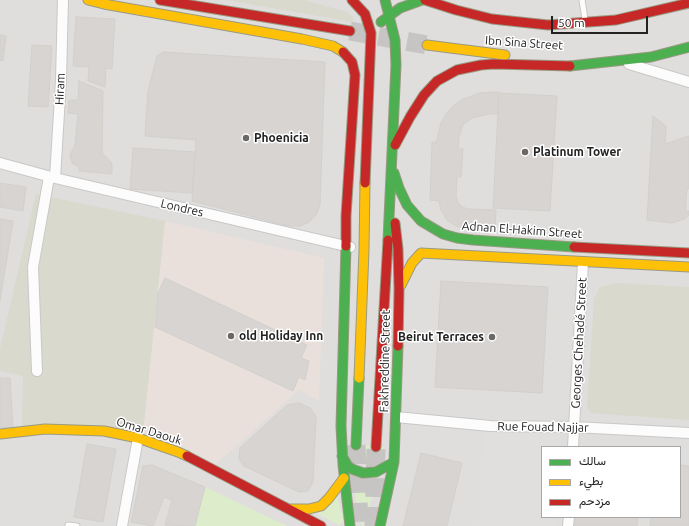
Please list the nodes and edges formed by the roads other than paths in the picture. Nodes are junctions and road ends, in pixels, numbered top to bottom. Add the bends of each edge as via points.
1 (64, 0) edge
2 (88, 0) edge
3 (160, 0) edge
4 (352, 0) edge
5 (385, 0) edge
6 (422, 0) edge
7 (425, 0) edge
8 (582, 0) edge
9 (689, 3) edge
10 (390, 15) junction
11 (586, 23) junction
12 (350, 31) tunnel mouth
13 (370, 33) junction
14 (427, 45) tunnel mouth
15 (689, 47) edge
16 (633, 50) dead end
17 (620, 62) junction
18 (689, 82) edge
19 (392, 150) junction
20 (0, 163) edge
21 (392, 165) junction
22 (52, 177) junction
23 (391, 196) junction
24 (346, 246) junction
25 (364, 250) junction
26 (689, 253) edge
27 (584, 262) junction
28 (689, 268) edge
29 (399, 289) junction
30 (37, 371) dead end
31 (396, 417) junction
32 (574, 427) junction
33 (689, 433) edge
34 (0, 434) edge
35 (138, 438) junction
36 (356, 445) tunnel mouth
37 (573, 446) edge
38 (376, 447) tunnel mouth
39 (342, 456) junction
40 (394, 462) junction
41 (344, 478) junction
42 (290, 509) junction
43 (68, 525) dead end
44 (77, 526) edge
45 (122, 526) edge
46 (321, 526) edge
47 (350, 526) edge
48 (380, 526) edge

1 - 22 street, Hiram via 61,80
2 - 24 main road via 302,39 333,46 343,52 352,62 355,75
3 - 12 main road
4 - 13 main road via 365,14
5 - 10 main road
6 - 10 main road via 400,8
7 - 11 main road via 492,19 532,24
8 - 11 lane
9 - 11 main road via 616,20
10 - 13 main road
10 - 19 main road via 396,59
13 - 25 main road
14 - 16 main road, Ibn Sina Street via 537,58 589,56
15 - 17 main road
17 - 18 street
17 - 19 main road via 575,66 494,64 457,70 437,81 424,96
19 - 21 main road
20 - 22 street, Londres
21 - 23 main road
21 - 26 main road, Adnan El-Hakim Street via 402,196 413,214 443,234 473,240
22 - 24 street, Londres
22 - 30 street, Hiram via 33,267
23 - 29 main road, Fakhreddine Street via 397,236
23 - 38 main road
24 - 25 street, Londres
24 - 39 main road
25 - 36 main road
27 - 28 main road
27 - 29 main road via 421,253 412,263
27 - 32 street, Georges Chehadé Street
29 - 31 main road, Fakhreddine Street
31 - 32 street, Rue Fouad Najjar via 490,426
31 - 40 main road, Fakhreddine Street
32 - 33 street, Rue Fouad Najjar
32 - 37 street, Georges Chehadé Street
34 - 35 main road, Omar Daouk via 68,429 104,431
35 - 42 main road, Omar Daouk via 178,452
35 - 45 street
39 - 40 main road via 348,466 363,473 376,472
39 - 41 main road
40 - 48 main road, Fakhreddine Street
41 - 42 main road via 321,506 309,510
41 - 47 main road
42 - 46 main road, Omar Daouk
43 - 44 lane

